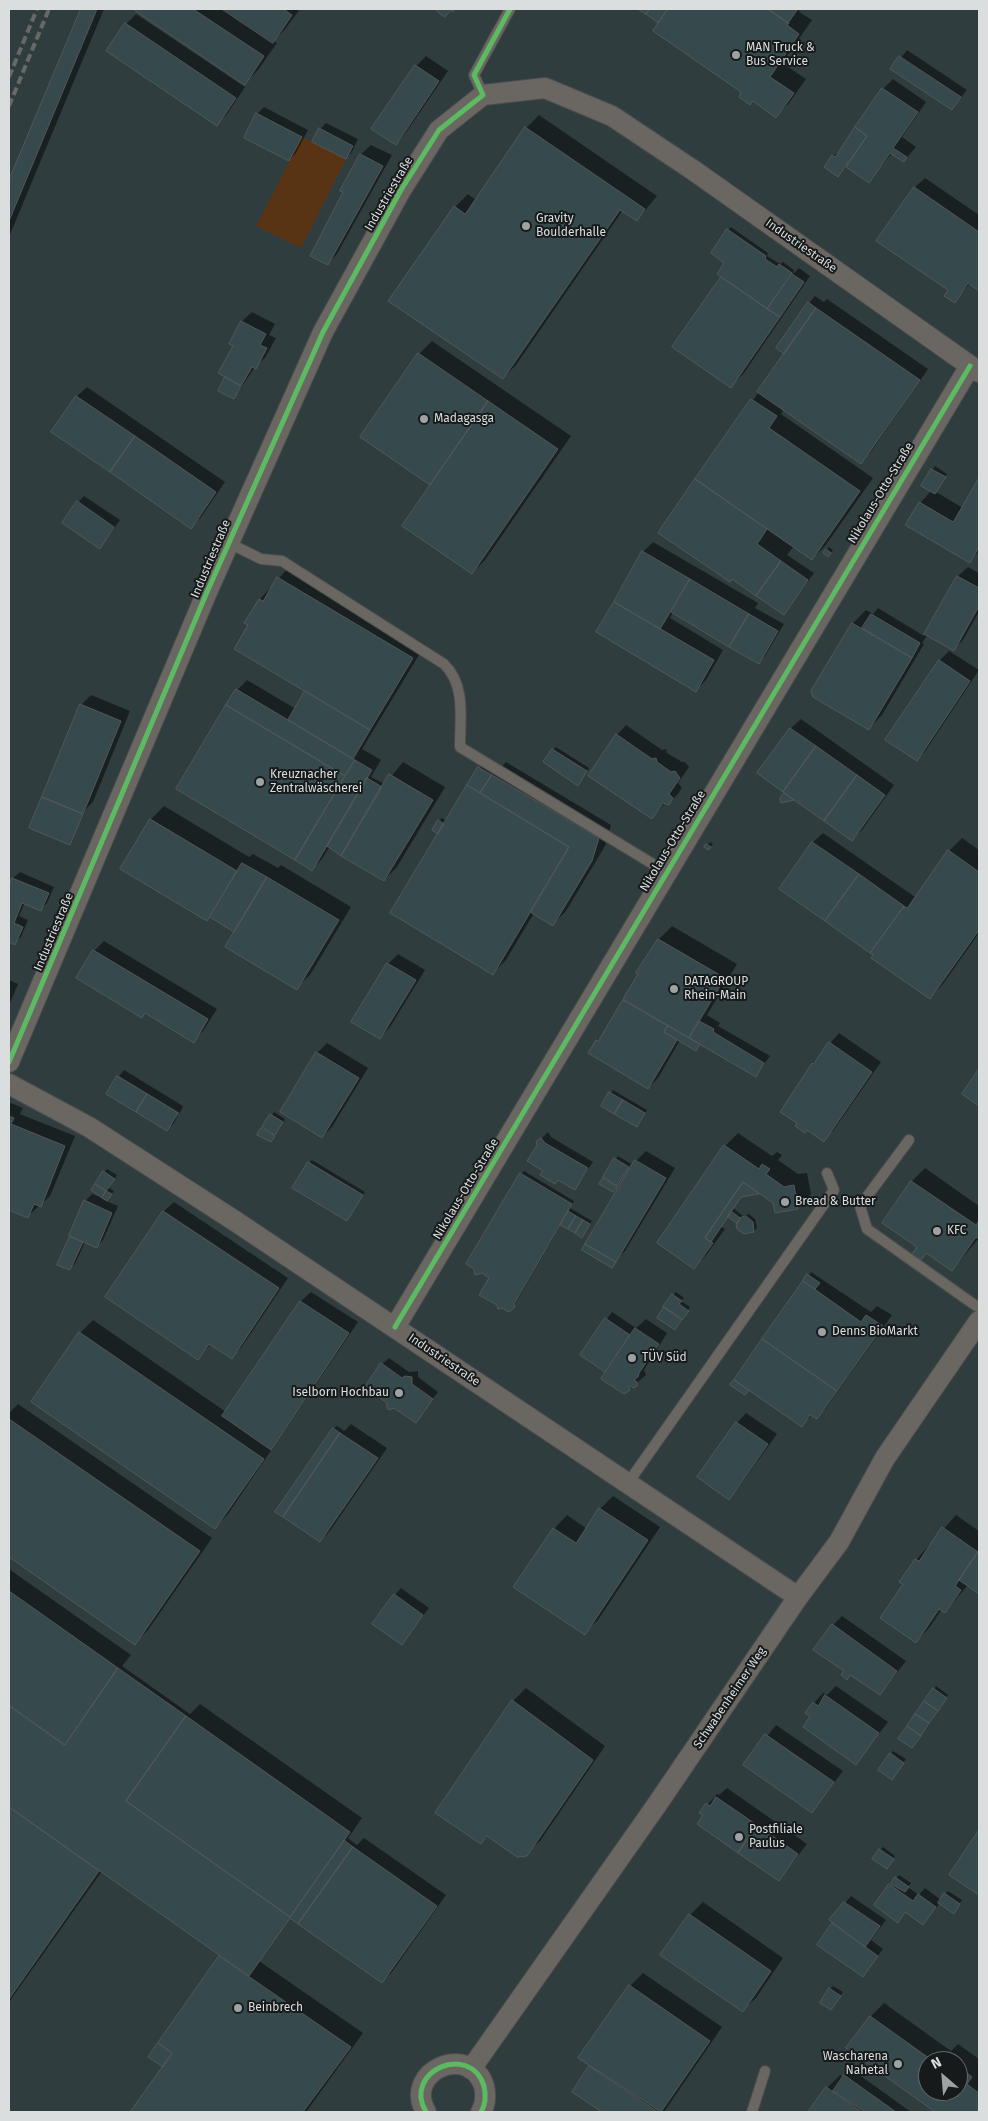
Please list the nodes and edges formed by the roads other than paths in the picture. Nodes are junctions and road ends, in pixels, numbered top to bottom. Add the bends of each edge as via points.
1 (510, 9) edge
2 (483, 95) junction
3 (974, 369) edge
4 (229, 543) junction
5 (666, 872) junction
6 (9, 1062) edge
7 (9, 1084) edge
8 (909, 1140) dead end
9 (827, 1173) dead end
10 (979, 1308) edge
11 (979, 1321) edge
12 (395, 1327) junction
13 (628, 1483) junction
14 (798, 1597) junction
15 (471, 2069) junction
16 (765, 2071) dead end
17 (426, 2112) edge
18 (481, 2112) edge
19 (752, 2112) edge

1 - 2 lane via 474,75
2 - 3 street, Industriestraße via 545,88 612,116
2 - 4 street, Industriestraße via 439,130 401,190 324,332
3 - 5 street, Nikolaus-Otto-Straße
4 - 5 lane via 260,559 282,561 444,664 459,686 460,747
4 - 6 street, Industriestraße
5 - 12 street, Nikolaus-Otto-Straße
7 - 12 street, Industriestraße via 89,1127
8 - 10 lane via 860,1206 867,1229
9 - 13 lane via 834,1190
11 - 14 street, Schwabenheimer Weg via 885,1458 839,1542
12 - 13 street, Industriestraße
13 - 14 street, Industriestraße
14 - 15 street, Schwabenheimer Weg
15 - 17 street via 452,2064 433,2071 422,2087 421,2098
15 - 18 street via 478,2075 485,2091
16 - 19 lane

